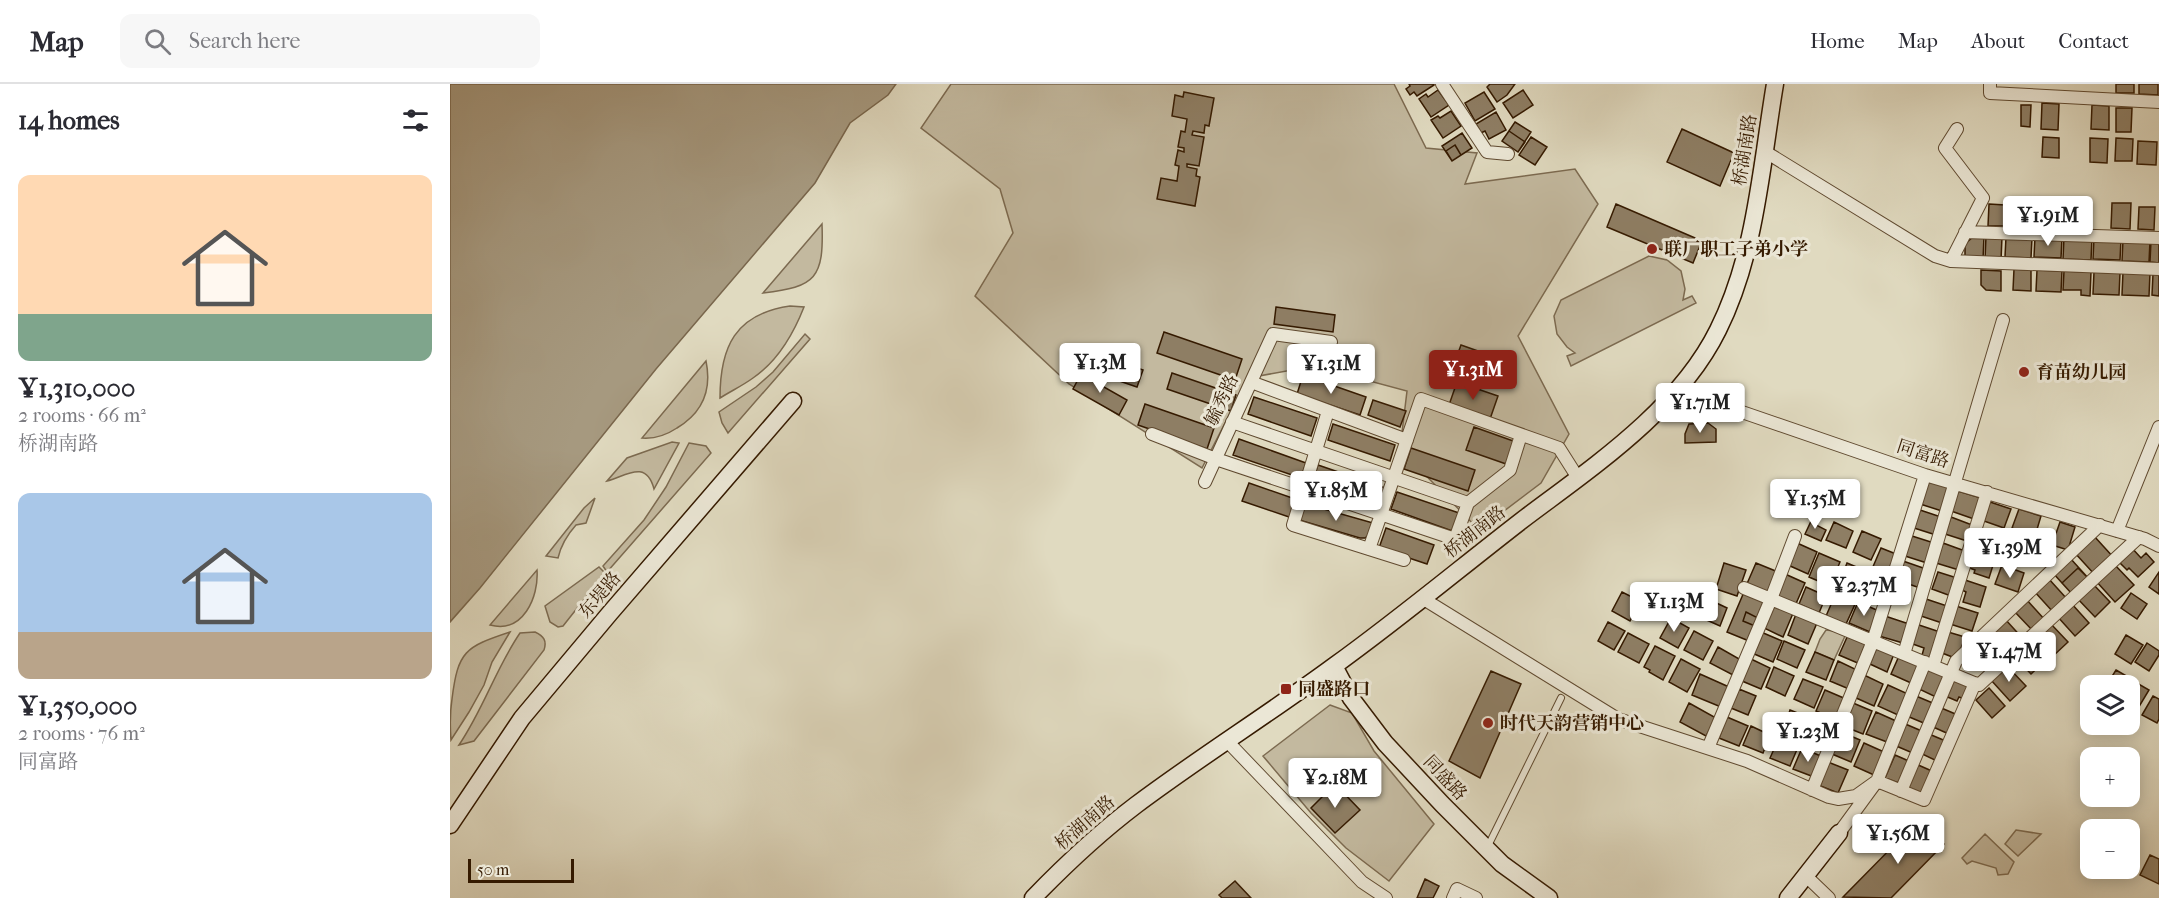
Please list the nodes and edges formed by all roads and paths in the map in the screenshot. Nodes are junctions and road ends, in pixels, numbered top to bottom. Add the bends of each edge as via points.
1 (1442, 84) edge
2 (1775, 84) edge
3 (1990, 84) edge
4 (2159, 102) edge
5 (1957, 129) dead end
6 (1764, 151) junction
7 (1508, 154) dead end
8 (1965, 232) junction
9 (2159, 238) edge
10 (1951, 261) junction
11 (2159, 269) edge
12 (2003, 320) dead end
13 (1331, 342) dead end
14 (1251, 382) junction
15 (1678, 390) junction
16 (793, 401) dead end
17 (1328, 411) junction
18 (1232, 422) junction
19 (2159, 427) edge
20 (1152, 434) dead end
21 (1521, 435) junction
22 (1407, 440) junction
23 (1316, 450) junction
24 (1216, 459) junction
25 (1925, 475) junction
26 (1394, 477) junction
27 (1578, 478) junction
28 (1205, 482) dead end
29 (1955, 483) junction
30 (1304, 488) junction
31 (1987, 492) junction
32 (1468, 502) junction
33 (1381, 514) junction
34 (2100, 525) junction
35 (2117, 531) junction
36 (1795, 536) dead end
37 (2139, 537) junction
38 (2159, 546) edge
39 (1370, 549) junction
40 (1404, 560) dead end
41 (1744, 588) dead end
42 (1422, 598) junction
43 (1771, 599) junction
44 (1873, 641) junction
45 (1904, 654) junction
46 (1929, 664) junction
47 (1334, 666) junction
48 (1950, 673) junction
49 (1975, 683) junction
50 (1561, 698) dead end
51 (1227, 741) junction
52 (1708, 748) junction
53 (1877, 781) junction
54 (1812, 790) junction
55 (1901, 791) junction
56 (450, 825) edge
57 (1839, 833) joint
58 (1487, 849) junction
59 (1805, 875) junction
60 (1455, 894) edge
61 (1033, 898) edge
62 (1386, 898) edge
63 (1476, 898) edge
64 (1549, 898) edge
65 (1788, 898) edge
66 (1829, 898) edge

1 - 7 street via 1487,152
2 - 6 main road, 桥湖南路
3 - 4 street via 1990,93
5 - 8 street via 1945,148 1983,198
6 - 10 street via 1935,256
6 - 15 main road, 桥湖南路 via 1750,239 1731,301 1717,333
8 - 9 street
8 - 10 street
10 - 11 street
12 - 29 street
13 - 14 street, 毓秀路 via 1273,334
14 - 17 street
14 - 18 street, 毓秀路
15 - 25 street, 同富路
15 - 27 main road, 桥湖南路
16 - 56 main road, 东堤路 via 522,718
17 - 22 street
17 - 23 street
18 - 23 street
18 - 24 street, 毓秀路
19 - 35 street
20 - 24 street
21 - 22 street via 1421,399
21 - 27 street via 1559,448
21 - 32 street via 1510,470
22 - 26 street
23 - 26 street
23 - 30 street
24 - 28 street, 毓秀路
24 - 30 street
25 - 29 street, 同富路
25 - 44 street
26 - 32 street
26 - 33 street
27 - 42 main road, 桥湖南路
29 - 31 street, 同富路
29 - 45 street
30 - 33 street
30 - 39 street via 1293,525
31 - 34 street, 同富路
31 - 46 street
32 - 33 street via 1455,539
33 - 39 street
34 - 35 street, 同富路
34 - 48 street via 1956,661
35 - 37 street, 同富路
36 - 43 street
37 - 38 street, 同富路
37 - 49 street via 1979,685
39 - 40 street
41 - 43 street
42 - 47 main road, 桥湖南路
42 - 52 street via 1601,710
43 - 44 street
43 - 52 street
44 - 45 street
44 - 54 street
45 - 46 street
46 - 48 street
46 - 53 street
47 - 51 main road, 桥湖南路
47 - 58 main road, 同盛路 via 1351,698 1385,743
48 - 49 street
48 - 55 street
49 - 55 street via 1924,800
50 - 58 lane
51 - 61 main road, 桥湖南路 via 1127,812
51 - 62 street via 1362,882
52 - 54 street
53 - 54 street via 1856,796 1838,799
53 - 55 street
53 - 57 street
57 - 59 main road
58 - 64 main road, 同盛路
59 - 65 main road
59 - 66 street
60 - 63 street

